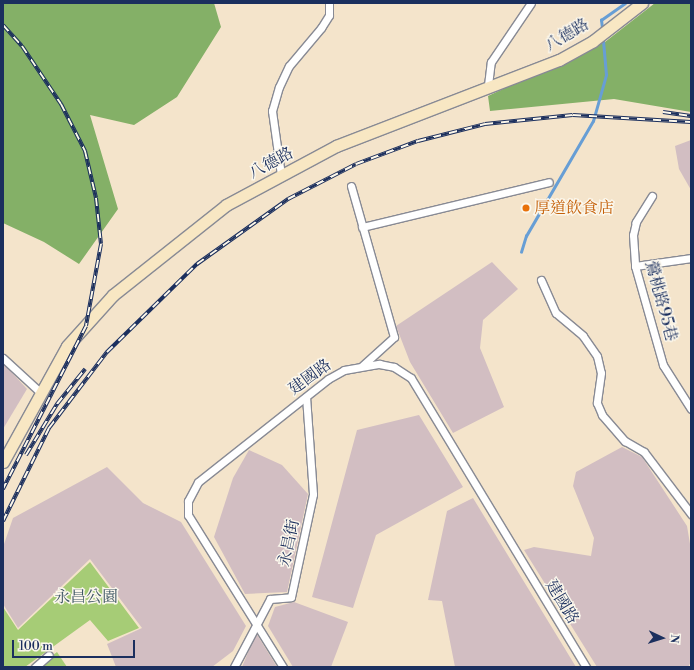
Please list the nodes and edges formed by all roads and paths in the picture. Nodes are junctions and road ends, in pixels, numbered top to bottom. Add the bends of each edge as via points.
1 (329, 3) edge
2 (531, 3) edge
3 (642, 3) edge
4 (488, 85) junction
5 (281, 175) junction
6 (549, 182) dead end
7 (351, 186) dead end
8 (652, 196) dead end
9 (362, 227) junction
10 (691, 258) edge
11 (635, 266) junction
12 (541, 280) dead end
13 (3, 358) edge
14 (362, 366) junction
15 (40, 392) junction
16 (306, 397) junction
17 (691, 409) edge
18 (3, 462) edge
19 (691, 514) edge
20 (257, 622) junction
21 (49, 655) dead end
22 (35, 667) edge
23 (234, 667) edge
24 (283, 667) edge
25 (586, 667) edge

1 - 5 street via 329,15 290,66 277,93 272,111
2 - 4 street via 491,62
3 - 4 main road, 八德路 via 593,41 559,60
4 - 5 main road, 八德路 via 336,146
5 - 15 main road, 八德路 via 226,205 113,295 68,346
6 - 9 street
7 - 9 street
8 - 11 street, 鶯桃路95巷 via 633,235
9 - 14 street via 394,338
10 - 11 street
11 - 17 street, 鶯桃路95巷 via 663,364
12 - 19 street via 556,313 583,336 597,356 601,373 597,403 602,415 624,441 644,452
13 - 15 street
14 - 16 street, 建國路 via 333,376
14 - 25 street, 建國路 via 394,367 411,378
15 - 18 main road, 八德路
16 - 20 street, 永昌街 via 313,494 292,596 270,599
16 - 20 street, 建國路 via 198,482 188,502 188,515
20 - 23 street, 永昌街
20 - 24 street, 建國路
21 - 22 street

